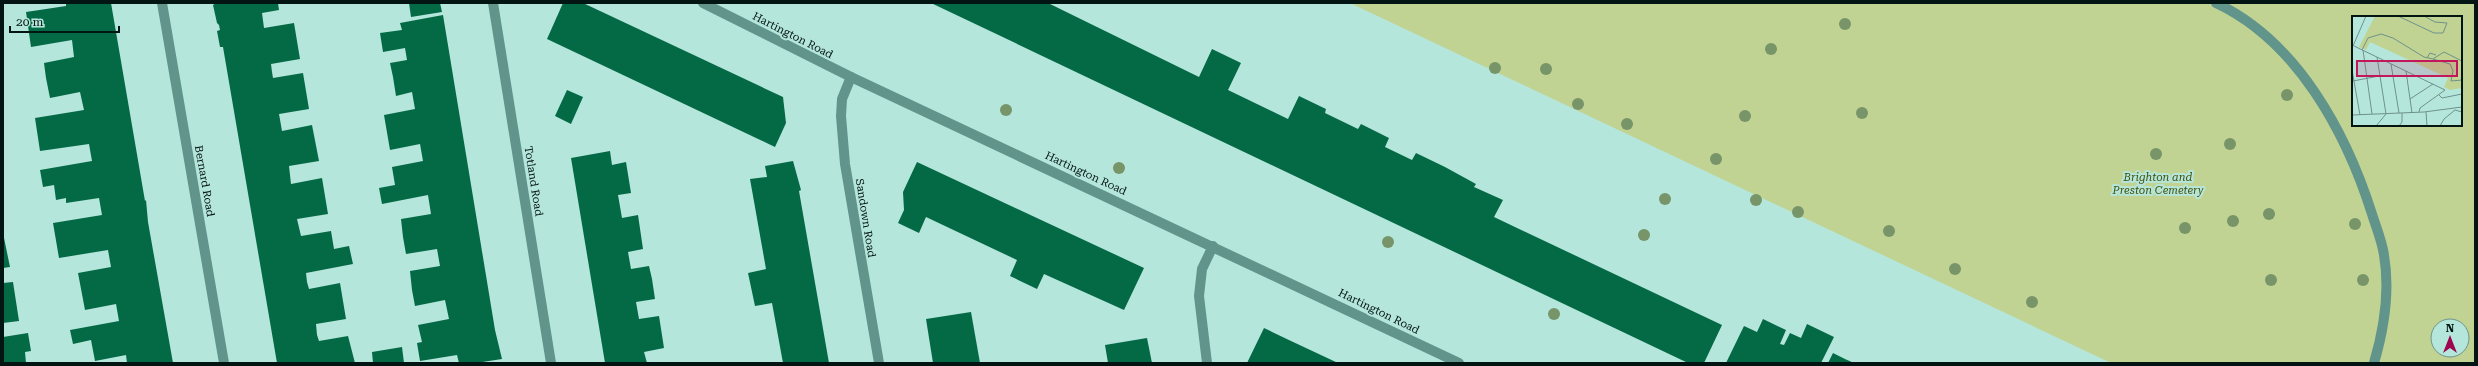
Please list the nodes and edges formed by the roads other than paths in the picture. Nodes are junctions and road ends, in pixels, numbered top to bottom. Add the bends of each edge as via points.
1 (162, 3) edge
2 (493, 3) edge
3 (703, 3) edge
4 (2216, 3) edge
5 (851, 77) junction
6 (1213, 246) junction
7 (224, 363) edge
8 (551, 363) edge
9 (879, 363) edge
10 (1207, 363) edge
11 (1459, 363) edge
12 (2374, 363) edge

1 - 7 street, Bernard Road
2 - 8 street, Totland Road
3 - 5 street, Hartington Road
4 - 12 street via 2267,38 2302,74 2323,103 2349,153 2368,201 2384,255 2385,312
5 - 6 street, Hartington Road
5 - 9 street, Sandown Road via 842,99 840,116 845,164
6 - 10 street via 1202,270 1199,296
6 - 11 street, Hartington Road

